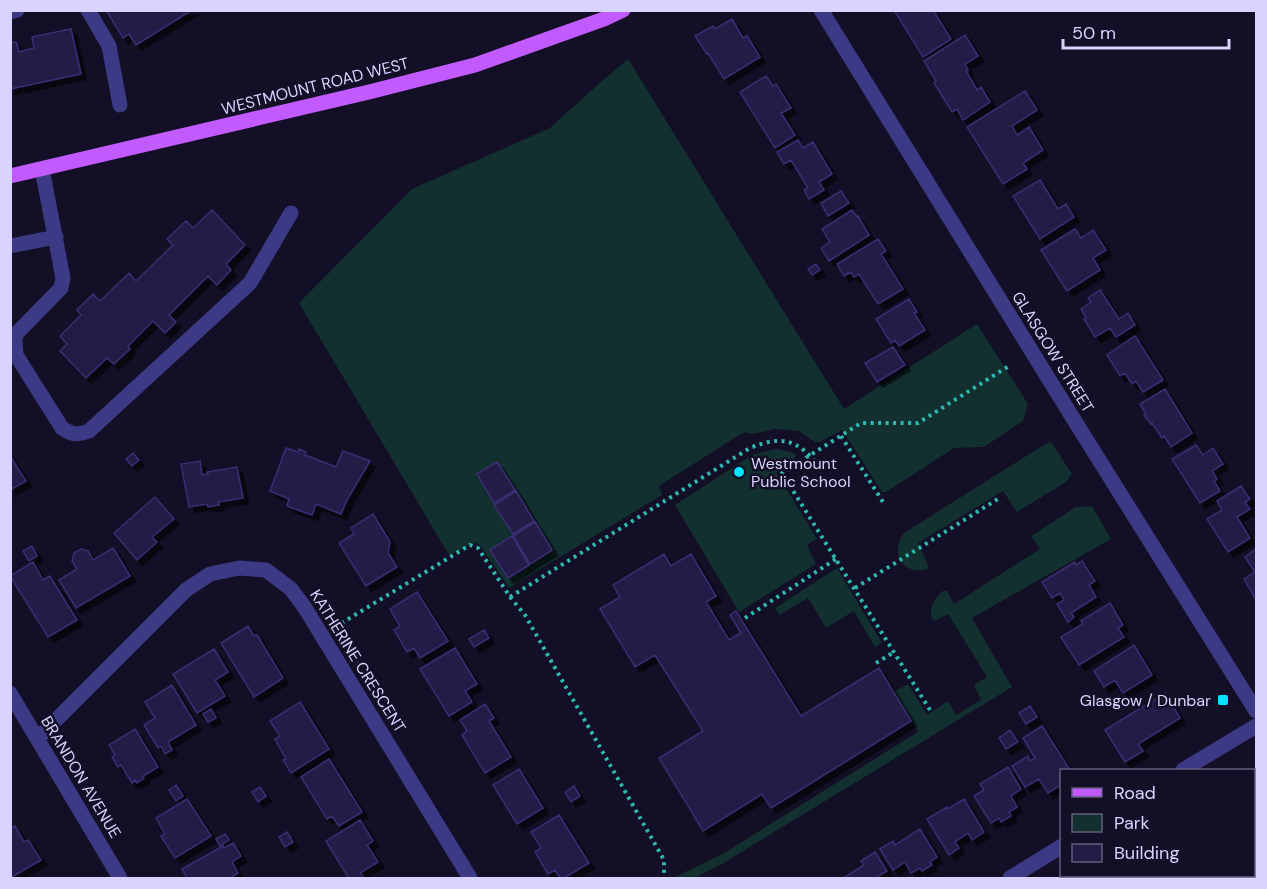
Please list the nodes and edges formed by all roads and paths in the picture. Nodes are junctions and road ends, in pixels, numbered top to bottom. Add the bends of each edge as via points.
1 (17, 10) edge
2 (88, 10) edge
3 (623, 10) edge
4 (821, 10) edge
5 (10, 12) edge
6 (120, 105) dead end
7 (42, 169) junction
8 (10, 176) edge
9 (291, 213) dead end
10 (56, 237) junction
11 (10, 246) edge
12 (1009, 366) dead end
13 (841, 436) junction
14 (810, 455) junction
15 (819, 466) dead end
16 (1001, 497) dead end
17 (883, 502) dead end
18 (836, 559) junction
19 (855, 588) junction
20 (510, 597) junction
21 (746, 618) dead end
22 (321, 634) junction
23 (894, 652) junction
24 (876, 663) dead end
25 (10, 693) edge
26 (930, 710) dead end
27 (1257, 711) edge
28 (1257, 726) edge
29 (38, 738) junction
30 (1187, 769) edge
31 (1060, 847) edge
32 (120, 879) edge
33 (470, 879) edge
34 (664, 879) edge
35 (1010, 879) edge

1 - 5 street
2 - 6 street via 109,46
3 - 7 main road, WESTMOUNT ROAD WEST via 475,64
4 - 27 street, GLASGOW STREET
7 - 8 main road, WESTMOUNT ROAD WEST
7 - 10 street
9 - 10 street via 250,283 89,431 81,434 62,429 16,355 16,334 61,288
10 - 11 street
12 - 13 path via 918,423 861,423
13 - 14 path
13 - 17 path
14 - 15 path
14 - 18 path via 782,473
14 - 20 path via 798,445 783,441 750,448
16 - 19 path
18 - 19 path
18 - 21 path
19 - 23 path
20 - 22 path via 482,552 470,545
20 - 34 path via 525,615 664,860
22 - 29 street, KATHERINE CRESCENT via 291,589 266,570 238,568 210,574 186,590
22 - 33 street, KATHERINE CRESCENT
23 - 24 path
23 - 26 path
25 - 29 street, BRANDON AVENUE
28 - 30 street
29 - 32 street, BRANDON AVENUE
31 - 35 street

